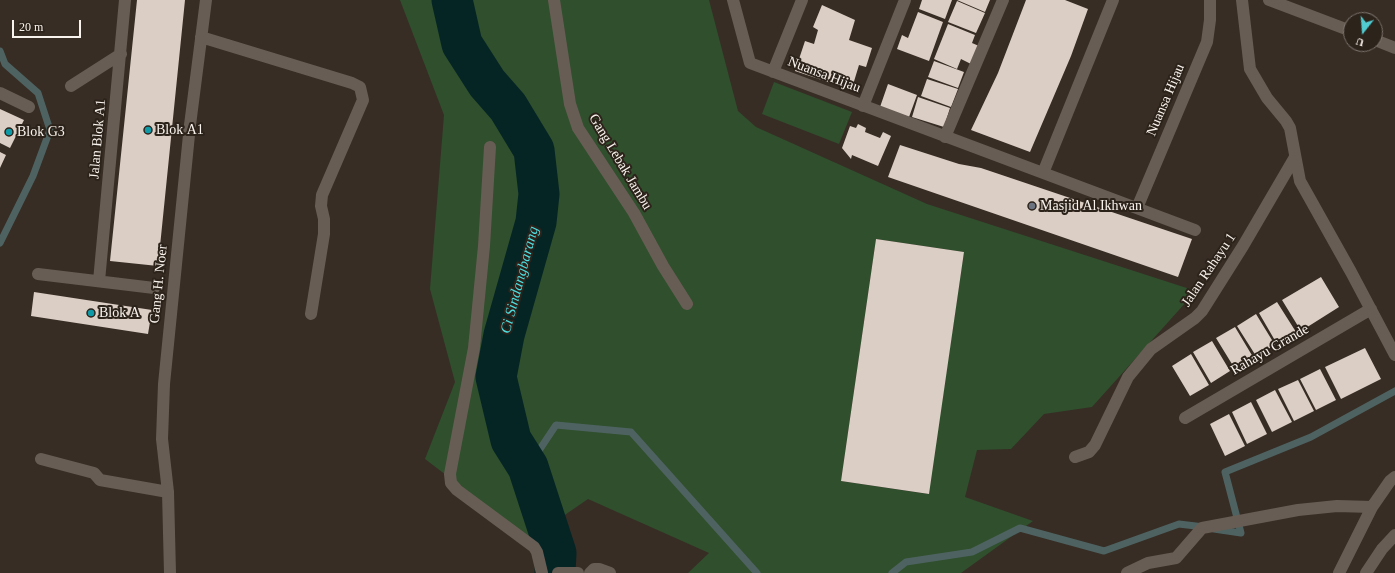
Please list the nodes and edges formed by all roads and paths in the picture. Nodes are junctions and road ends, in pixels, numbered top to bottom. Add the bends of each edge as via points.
1 (125, 0) edge
2 (206, 0) edge
3 (554, 0) edge
4 (733, 0) edge
5 (802, 0) edge
6 (905, 0) edge
7 (1003, 0) edge
8 (1113, 0) edge
9 (1210, 0) edge
10 (1242, 0) edge
11 (1269, 0) edge
12 (1343, 28) edge
13 (201, 37) junction
14 (1383, 43) edge
15 (1395, 48) edge
16 (121, 54) junction
17 (773, 72) junction
18 (72, 86) dead end
19 (0, 92) edge
20 (863, 106) junction
21 (29, 107) dead end
22 (945, 137) junction
23 (490, 147) dead end
24 (1295, 157) junction
25 (1043, 173) junction
26 (1137, 208) junction
27 (1195, 230) dead end
28 (38, 274) dead end
29 (99, 281) junction
30 (154, 288) dead end
31 (687, 304) dead end
32 (1371, 309) junction
33 (311, 314) dead end
34 (1395, 355) edge
35 (1184, 418) dead end
36 (1075, 457) dead end
37 (41, 459) dead end
38 (1395, 478) edge
39 (168, 492) junction
40 (1372, 507) junction
41 (1395, 536) edge
42 (593, 572) edge
43 (170, 573) edge
44 (541, 573) edge
45 (558, 573) edge
46 (577, 573) edge
47 (610, 573) edge
48 (1127, 573) edge
49 (1339, 573) edge
50 (1366, 573) edge

1 - 16 street, Jalan Blok A1
2 - 13 street, Gang H. Noer
3 - 31 street, Gang Lebak Jambu via 570,104 578,128 634,213
4 - 17 street, Nuansa Hijau via 750,63
5 - 17 street, Nuansa Hijau
6 - 20 street, Nuansa Hijau
7 - 22 street
8 - 25 street
9 - 26 street, Nuansa Hijau via 1207,42
10 - 24 street via 1250,69 1267,98 1286,120
11 - 12 street
13 - 33 street via 360,87 363,100 322,195 324,234
13 - 39 street, Gang H. Noer via 164,384 162,439
14 - 15 street
16 - 18 street
16 - 29 street, Jalan Blok A1
17 - 20 street, Nuansa Hijau
19 - 21 street
20 - 22 street, Nuansa Hijau
22 - 25 street, Nuansa Hijau
23 - 44 street via 474,348 450,474 457,490 534,547
24 - 32 street via 1300,181
24 - 36 street, Jalan Rahayu 1 via 1202,311 1150,349 1128,377 1095,446 1089,452
25 - 26 street, Nuansa Hijau
26 - 27 street, Nuansa Hijau
28 - 29 street
29 - 30 street
32 - 34 street
32 - 35 street, Rahayu Grande
37 - 39 street via 94,473 100,480
38 - 40 street
39 - 43 street, Gang H. Noer
40 - 48 street via 1337,506 1298,510 1202,528 1176,558 1148,564
40 - 49 street
41 - 50 street via 1382,549
42 - 47 street via 599,569
45 - 46 street

